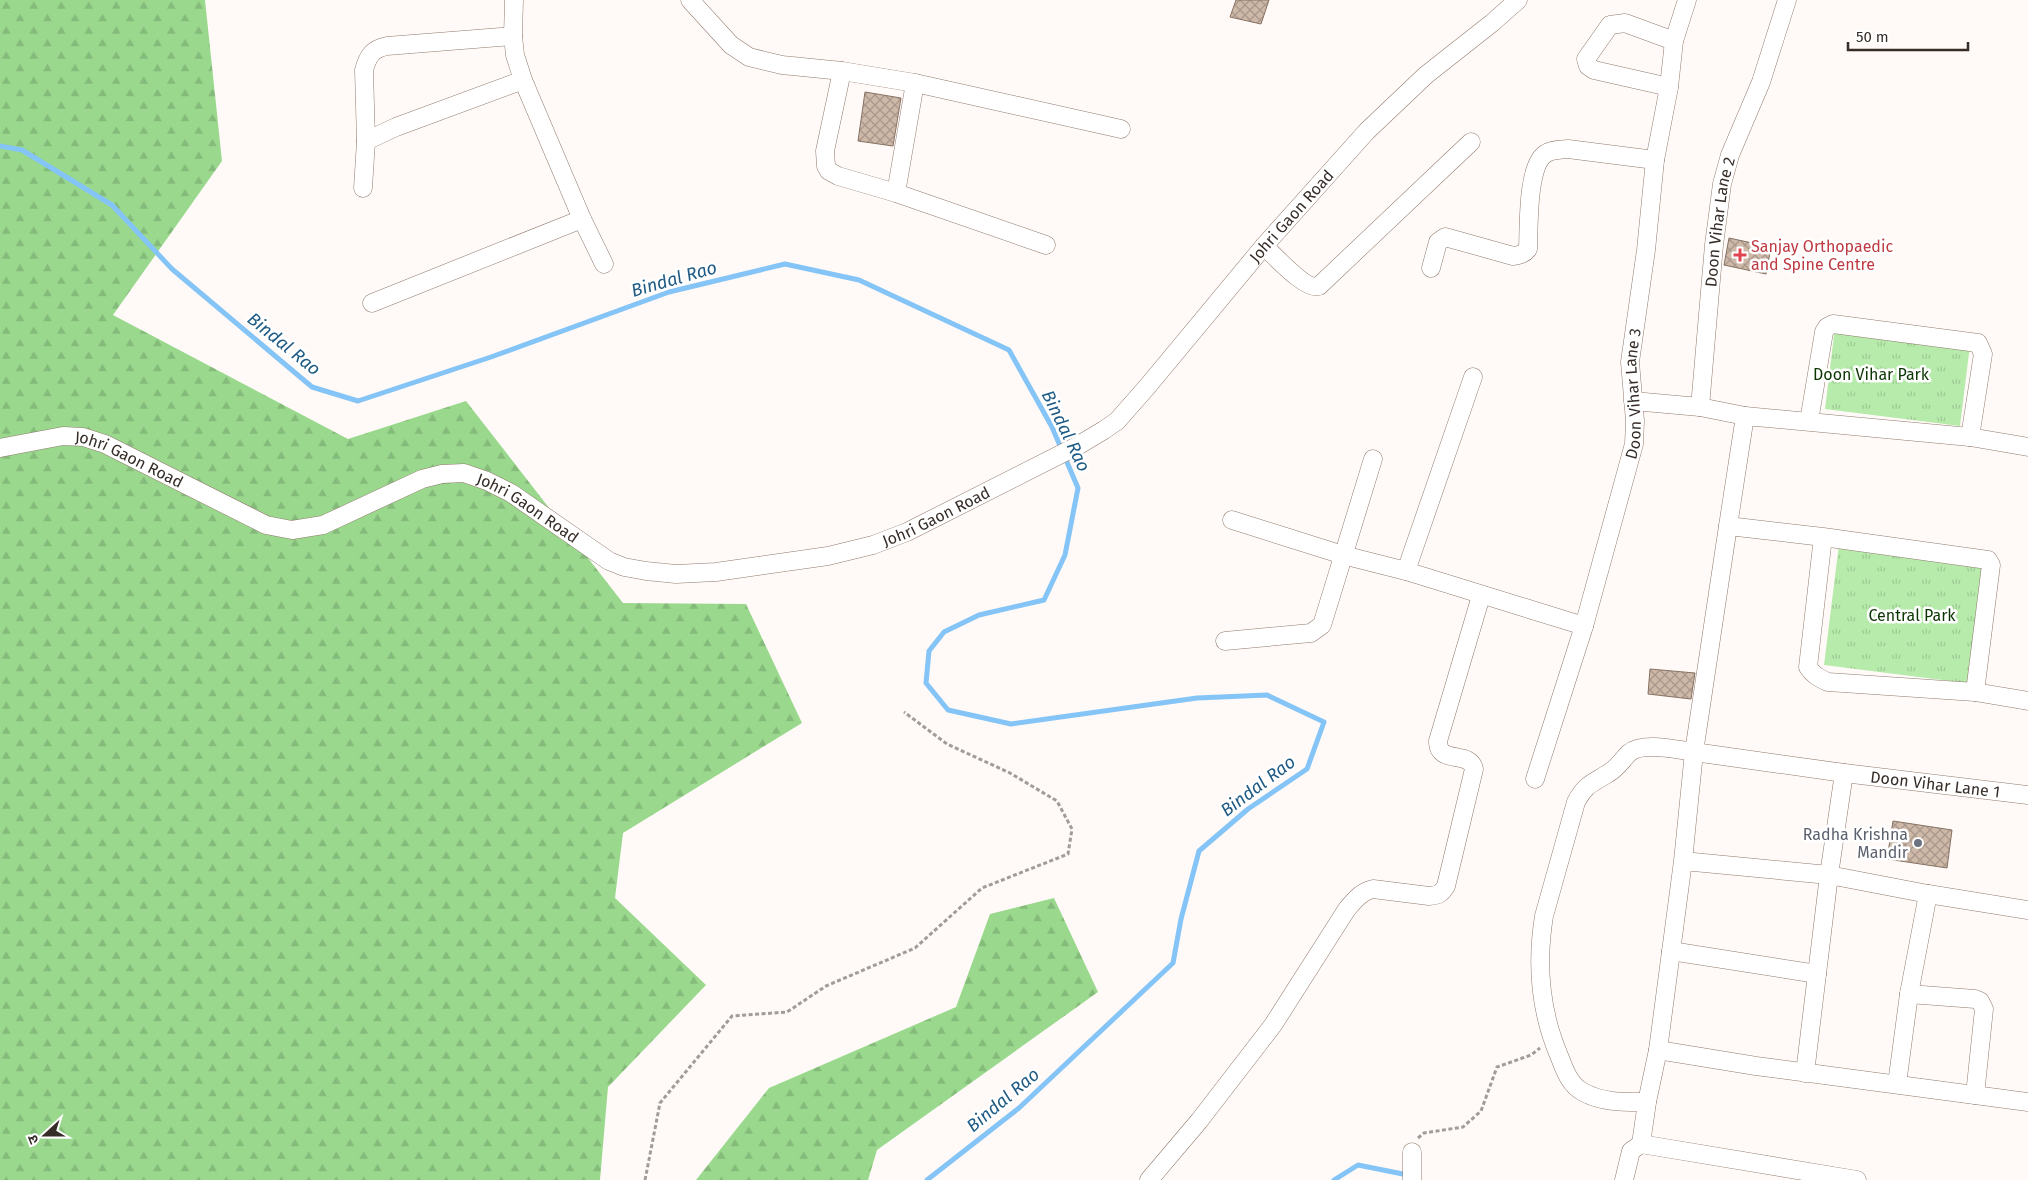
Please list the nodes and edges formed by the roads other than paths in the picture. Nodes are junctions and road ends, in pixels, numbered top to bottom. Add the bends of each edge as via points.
1 (514, 0) edge
2 (690, 0) edge
3 (1518, 0) edge
4 (1687, 0) edge
5 (1787, 0) edge
6 (512, 36) junction
7 (1674, 41) junction
8 (842, 71) junction
9 (522, 80) junction
10 (915, 83) junction
11 (1669, 87) junction
12 (1121, 129) dead end
13 (366, 141) junction
14 (1471, 142) dead end
15 (1655, 160) junction
16 (363, 188) dead end
17 (896, 193) junction
18 (582, 219) junction
19 (1046, 245) dead end
20 (1264, 246) junction
21 (604, 264) dead end
22 (1431, 268) dead end
23 (372, 303) dead end
24 (1474, 377) dead end
25 (1633, 401) junction
26 (1700, 407) junction
27 (1745, 416) junction
28 (1809, 421) junction
29 (1970, 438) junction
30 (2028, 447) edge
31 (0, 448) edge
32 (1373, 459) dead end
33 (1232, 520) dead end
34 (1728, 526) junction
35 (1823, 537) junction
36 (1343, 555) junction
37 (1406, 571) junction
38 (1480, 596) junction
39 (1584, 626) junction
40 (1225, 641) dead end
41 (1975, 692) junction
42 (2028, 701) edge
43 (1694, 752) junction
44 (1844, 773) junction
45 (1535, 779) dead end
46 (2028, 795) edge
47 (1683, 861) junction
48 (1830, 875) junction
49 (1928, 894) junction
50 (2028, 910) edge
51 (1671, 951) junction
52 (1817, 974) junction
53 (1909, 994) junction
54 (1658, 1050) junction
55 (1805, 1073) junction
56 (1897, 1084) junction
57 (1975, 1095) junction
58 (1647, 1102) junction
59 (2028, 1102) edge
60 (1641, 1144) junction
61 (1412, 1152) road end
62 (1149, 1180) edge
63 (1412, 1180) edge
64 (1624, 1180) edge
65 (1857, 1180) edge

1 - 6 street
2 - 8 street via 731,45 749,58
3 - 20 street, Johri Gaon Road via 1426,74 1367,131
4 - 7 street, Doon Vihar Lane 3
5 - 26 street, Doon Vihar Lane 2 via 1761,82 1730,155 1722,184
6 - 9 street
6 - 13 street via 377,48 369,56 364,70
7 - 11 street, Doon Vihar Lane 3
7 - 11 street via 1617,23 1608,28 1586,59 1594,70
8 - 10 street
8 - 17 street via 825,151 826,166 838,176
9 - 13 street
9 - 18 street
10 - 12 street
10 - 17 street
11 - 15 street, Doon Vihar Lane 3
13 - 16 street
14 - 20 street via 1319,286 1305,284
15 - 22 street via 1568,149 1546,153 1535,167 1526,252 1513,256 1445,238 1438,242
15 - 25 street, Doon Vihar Lane 3 via 1630,362
17 - 19 street
18 - 21 street
18 - 23 street
20 - 31 street, Johri Gaon Road via 1117,421 1079,446 907,532 828,556 716,572 676,574 624,567 609,561 512,493 464,473 422,479 323,526 292,530 266,525 105,444 82,437 63,436
24 - 37 street
25 - 26 street
25 - 39 street, Doon Vihar Lane 3 via 1634,444
26 - 27 street
27 - 28 street
27 - 34 street
28 - 29 street
28 - 29 street via 1824,332 1833,324 1978,344 1983,354
29 - 30 street
32 - 36 street
33 - 36 street
34 - 35 street
34 - 43 street
35 - 41 street via 1988,560 1991,565
35 - 41 street via 1808,667 1812,673 1828,682
36 - 37 street
36 - 40 street via 1322,625 1312,633
37 - 38 street
38 - 39 street
38 - 62 street via 1438,742 1444,755 1467,760 1474,769 1442,894 1429,896 1373,889 1356,899 1273,1025
39 - 45 street, Doon Vihar Lane 3
41 - 42 street
43 - 44 street, Doon Vihar Lane 1
43 - 47 street
43 - 58 street, Doon Vihar Lane 1 via 1647,746 1635,749 1614,770 1586,786 1576,802 1541,935 1541,988 1545,1014 1567,1075 1582,1092 1596,1098
44 - 46 street, Doon Vihar Lane 1
44 - 48 street
47 - 48 street
47 - 51 street
48 - 49 street
48 - 52 street
49 - 50 street
49 - 53 street
51 - 52 street
51 - 54 street
52 - 55 street
53 - 56 street
53 - 57 street via 1975,999 1983,1004
54 - 55 street
54 - 58 street
55 - 56 street
56 - 57 street
57 - 59 street
58 - 60 street
60 - 64 street via 1632,1151
60 - 65 street
61 - 63 street

